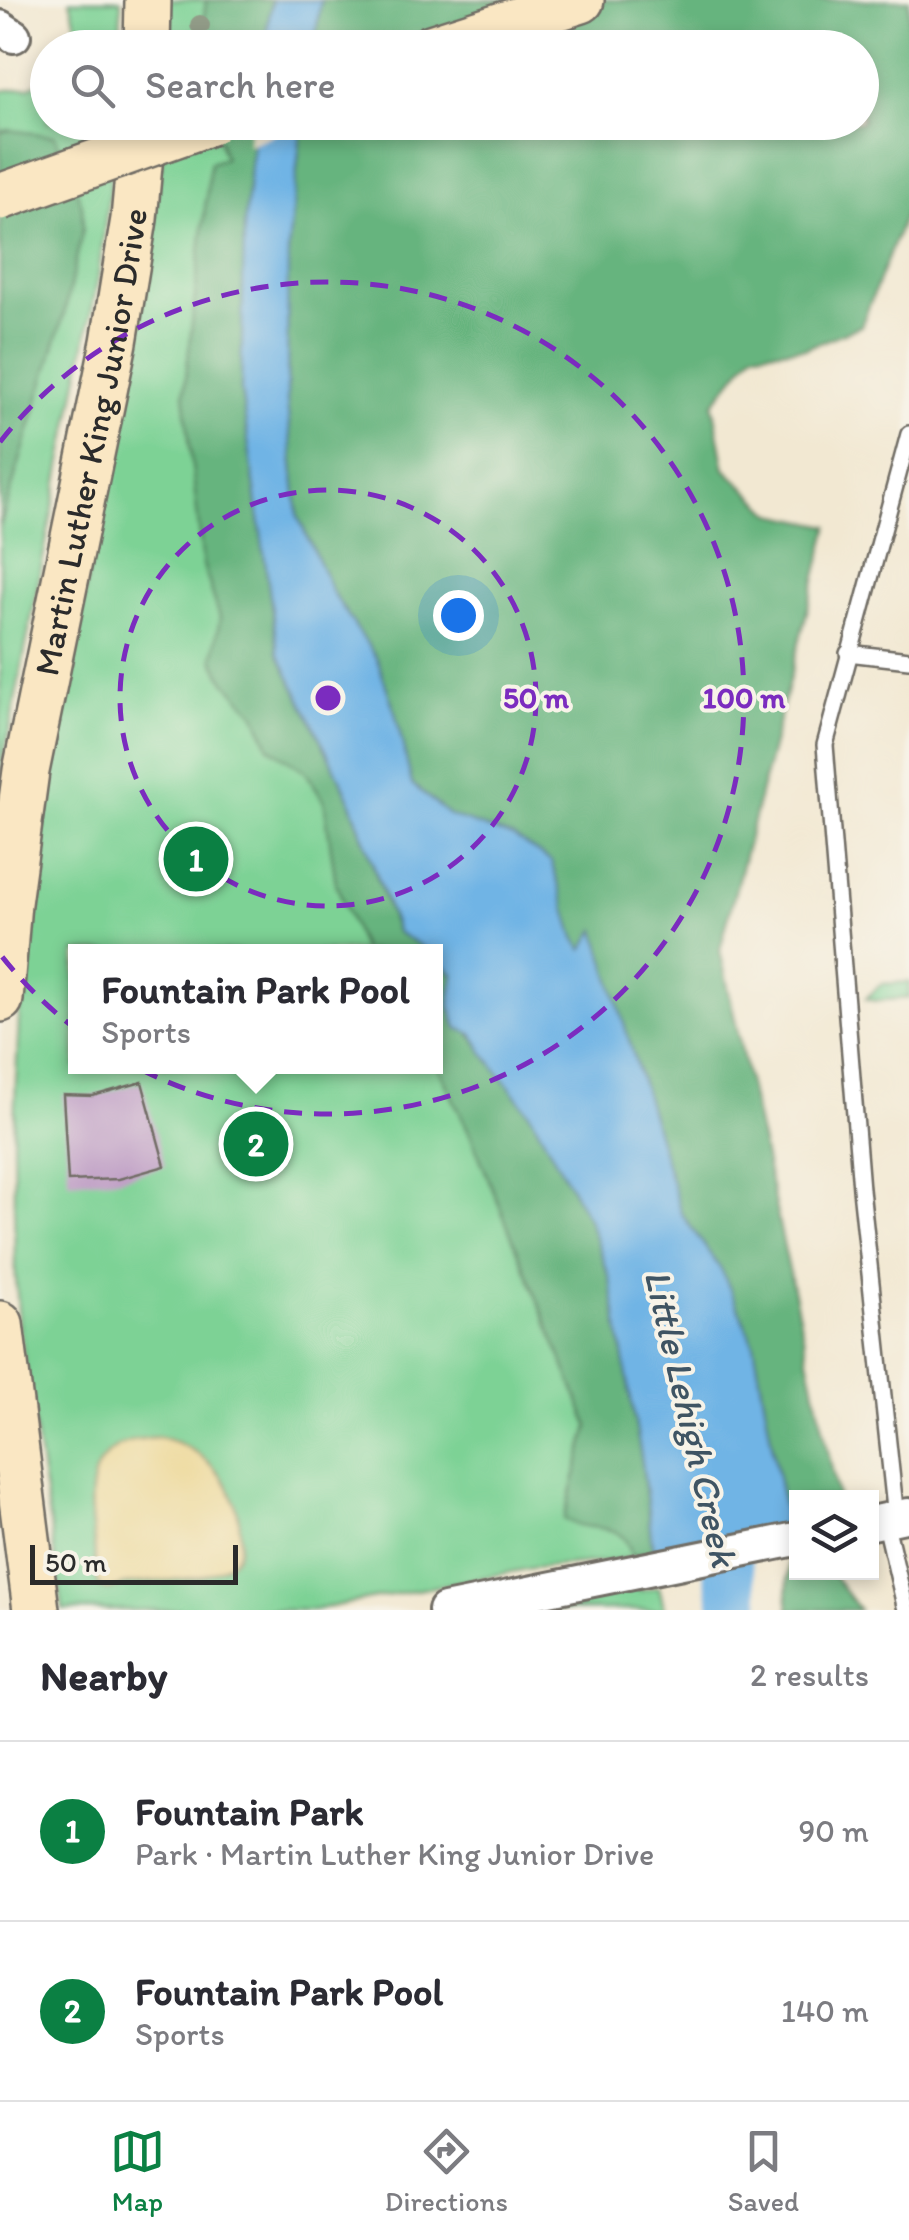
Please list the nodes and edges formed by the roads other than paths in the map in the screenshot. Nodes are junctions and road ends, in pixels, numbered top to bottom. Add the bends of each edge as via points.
1 (148, 0) edge
2 (580, 0) edge
3 (147, 30) edge
4 (487, 30) edge
5 (142, 140) edge
6 (160, 140) edge
7 (0, 197) edge
8 (909, 434) edge
9 (848, 654) junction
10 (909, 660) edge
11 (0, 999) edge
12 (0, 1324) edge
13 (891, 1519) edge
14 (789, 1540) edge
15 (36, 1610) edge
16 (445, 1610) edge
17 (906, 1610) edge

1 - 3 main road
2 - 4 main road
5 - 11 main road, Martin Luther King Junior Drive via 114,342 26,772
6 - 7 main road, bridge
8 - 9 lane
9 - 10 lane
9 - 13 lane via 825,745
12 - 15 main road
13 - 17 lane
14 - 16 street

